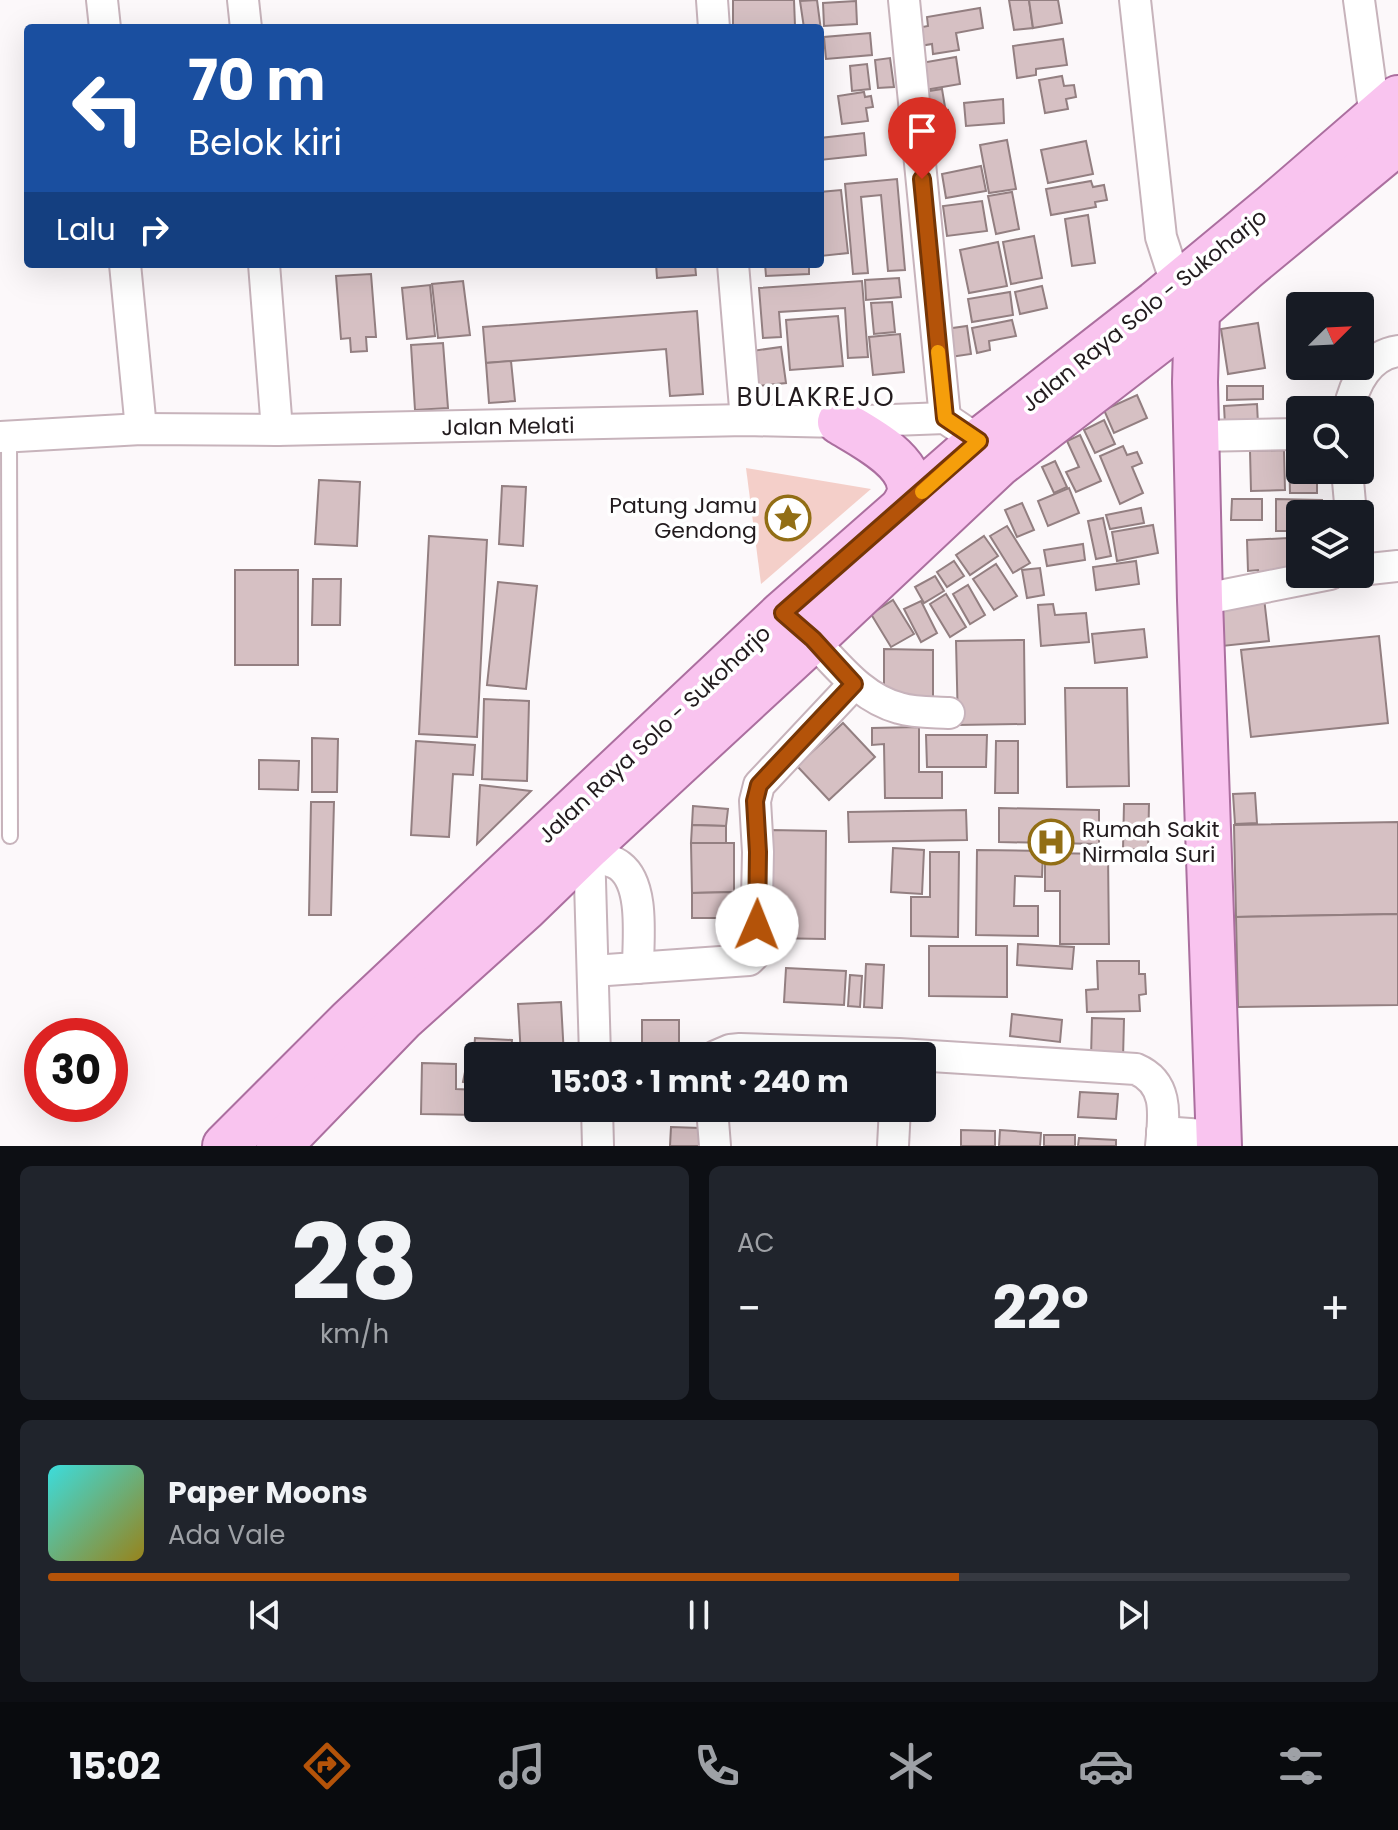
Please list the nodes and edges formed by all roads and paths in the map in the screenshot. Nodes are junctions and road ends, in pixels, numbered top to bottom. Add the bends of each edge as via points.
1 (102, 0) edge
2 (243, 0) edge
3 (712, 0) edge
4 (904, 0) edge
5 (1135, 0) edge
6 (1359, 0) edge
7 (105, 24) edge
8 (246, 24) edge
9 (714, 24) edge
10 (1382, 106) edge
11 (125, 268) edge
12 (264, 268) edge
13 (733, 268) edge
14 (1182, 289) junction
15 (1398, 351) edge
16 (1352, 396) edge
17 (746, 420) junction
18 (840, 422) junction
19 (141, 429) junction
20 (277, 430) junction
21 (1286, 434) edge
22 (1197, 436) junction
23 (4, 437) edge
24 (974, 441) junction
25 (900, 512) junction
26 (1398, 566) edge
27 (1374, 569) edge
28 (1286, 583) edge
29 (1200, 600) junction
30 (798, 626) junction
31 (854, 684) junction
32 (949, 713) dead end
33 (10, 836) dead end
34 (589, 852) junction
35 (638, 968) junction
36 (593, 971) junction
37 (595, 1042) edge
38 (936, 1057) edge
39 (597, 1122) edge
40 (713, 1122) edge
41 (894, 1122) edge
42 (1161, 1139) edge
43 (1218, 1141) edge
44 (225, 1146) edge
45 (279, 1146) edge
46 (598, 1146) edge
47 (715, 1146) edge
48 (893, 1146) edge

1 - 7 street
2 - 8 street
3 - 9 street
4 - 24 street
5 - 14 street via 1161,237
6 - 10 street
10 - 14 main road, Jalan Raya Solo - Sukoharjo
11 - 19 street
12 - 20 street
13 - 17 street
14 - 22 main road
14 - 24 main road, Jalan Raya Solo - Sukoharjo
15 - 16 street via 1378,358
17 - 18 street, Jalan Melati
17 - 20 street, Jalan Melati
18 - 24 street, Jalan Melati
18 - 25 main road via 874,442 901,468 910,490
19 - 20 street, Jalan Melati
19 - 23 street, Jalan Melati
21 - 22 street
22 - 29 main road
23 - 33 lane
24 - 25 main road, Jalan Raya Solo - Sukoharjo
24 - 30 main road, Jalan Raya Solo - Sukoharjo
25 - 30 main road, Jalan Raya Solo - Sukoharjo
26 - 27 street
28 - 29 street
29 - 43 main road
30 - 31 street
30 - 34 main road, Jalan Raya Solo - Sukoharjo
30 - 44 main road, Jalan Raya Solo - Sukoharjo via 349,1022
31 - 32 street via 872,698 902,709
31 - 35 street via 759,785 752,958
34 - 35 street via 623,867 637,894
34 - 36 street
34 - 45 main road, Jalan Raya Solo - Sukoharjo via 402,1019
35 - 36 street
36 - 37 street
38 - 42 street via 1136,1069 1152,1078 1162,1093
39 - 46 street
40 - 47 street
41 - 48 street
42 - 43 street

